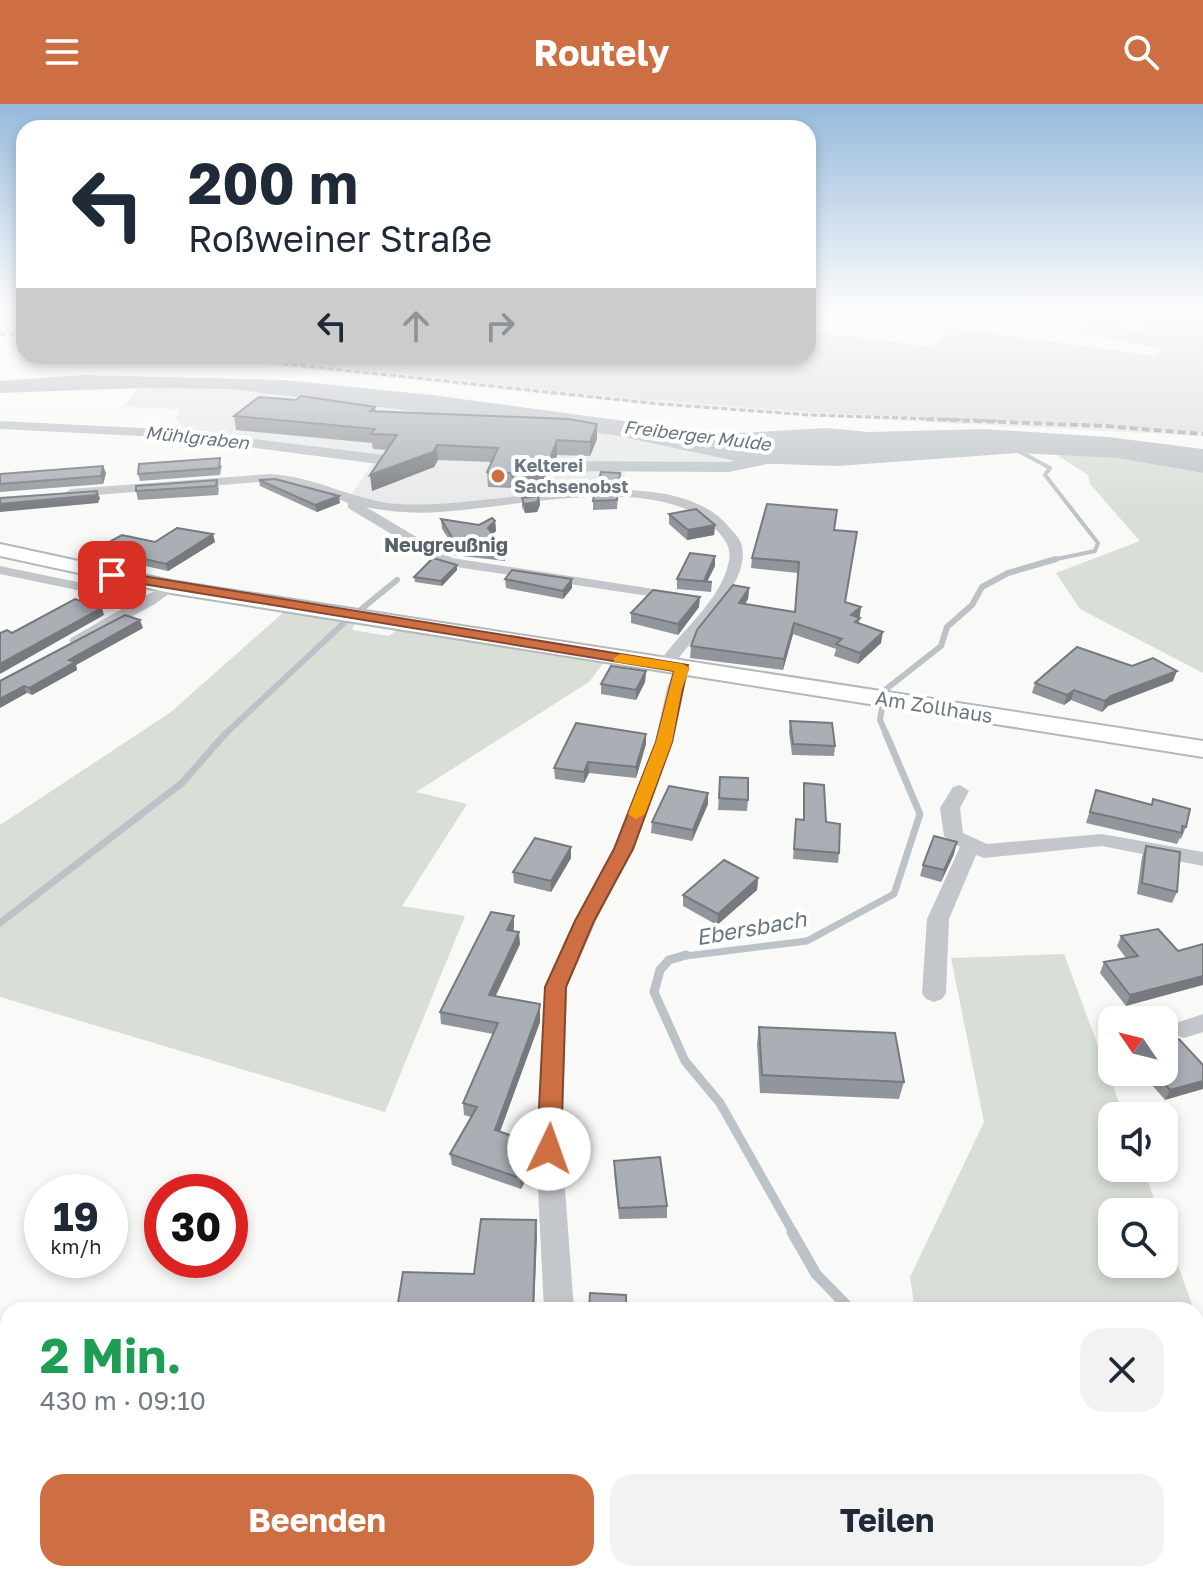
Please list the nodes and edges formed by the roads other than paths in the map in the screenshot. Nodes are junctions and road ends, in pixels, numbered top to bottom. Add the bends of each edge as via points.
1 (64, 494) edge
2 (343, 497) junction
3 (0, 550) edge
4 (0, 570) edge
5 (171, 587) junction
6 (699, 599) junction
7 (150, 601) junction
8 (68, 646) edge
9 (674, 667) junction
10 (1203, 749) edge
11 (960, 791) dead end
12 (970, 847) junction
13 (1203, 859) edge
14 (934, 993) dead end
15 (559, 1302) edge

1 - 2 street via 277,478
2 - 6 street via 448,562
2 - 6 street via 418,509 579,494 661,497 696,508 725,528 736,545 730,580
3 - 5 main road, Am Zollhaus
4 - 7 street
5 - 7 street
5 - 9 main road, Am Zollhaus
6 - 9 street
7 - 8 street
9 - 10 main road, Am Zollhaus
9 - 15 street via 664,742 623,849 556,987 549,1149
11 - 12 street via 952,799 950,822 954,836
12 - 13 street via 984,851 1102,840
12 - 14 street via 938,919

